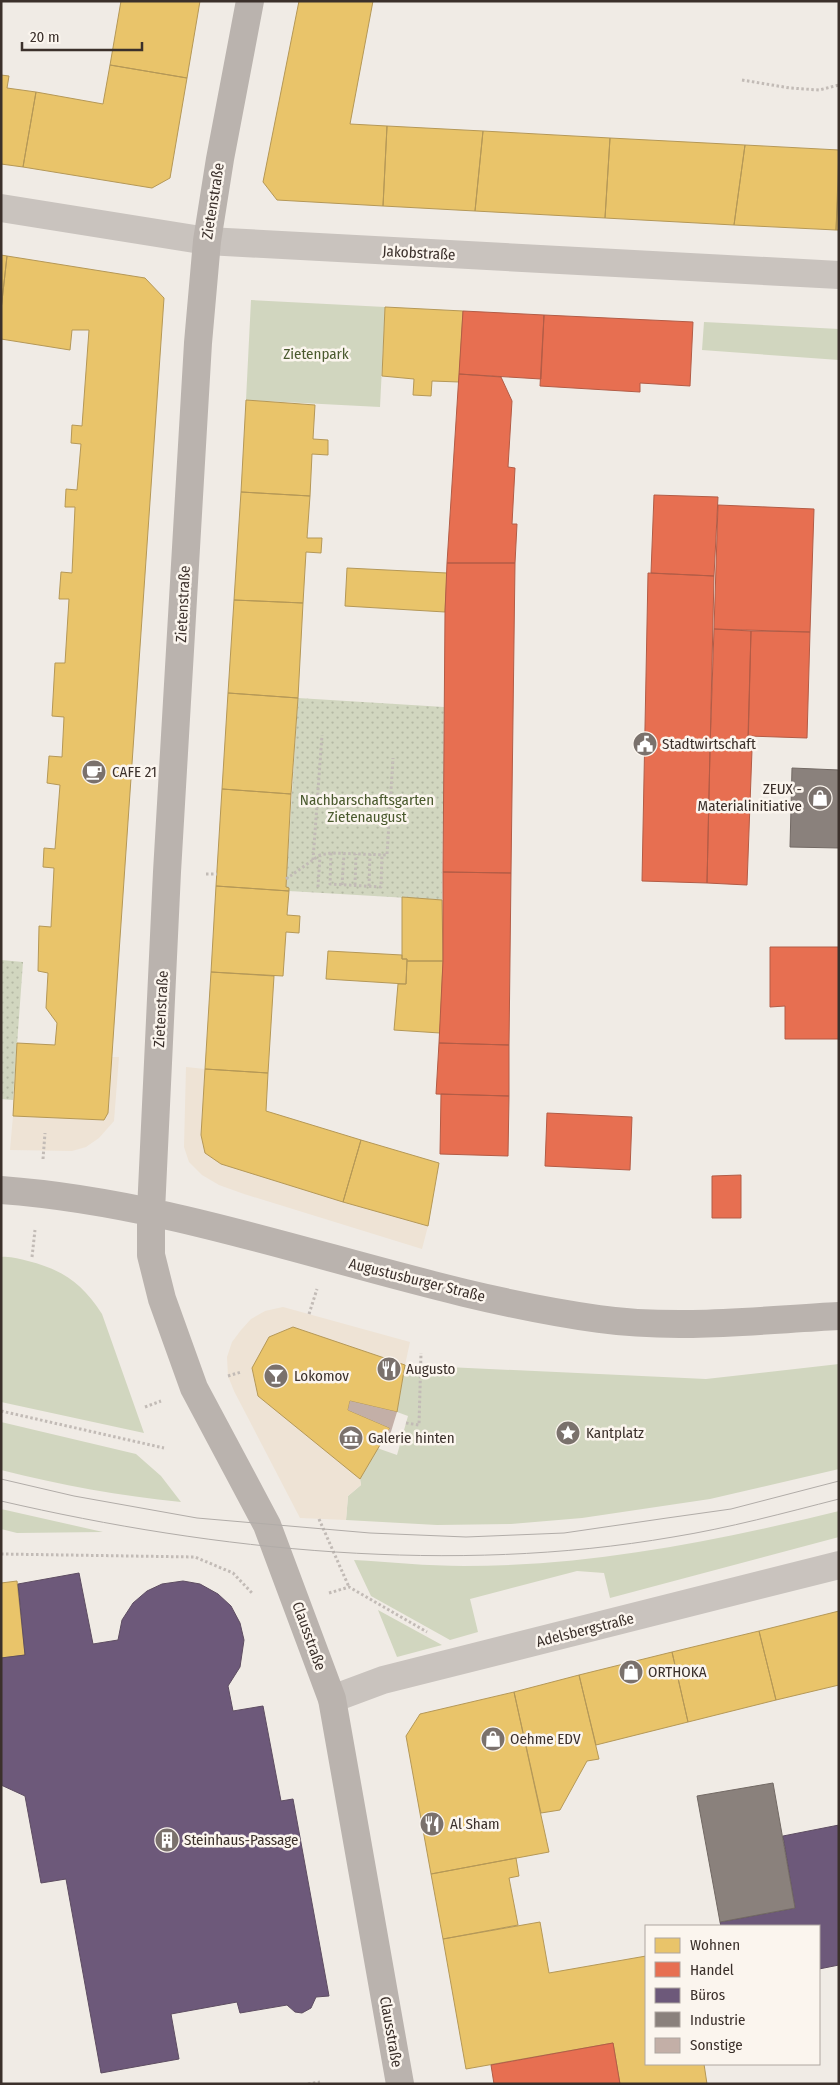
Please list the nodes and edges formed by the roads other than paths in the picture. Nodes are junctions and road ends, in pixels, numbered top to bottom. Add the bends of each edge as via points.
1 (250, 1) edge
2 (1, 208) edge
3 (207, 241) junction
4 (839, 275) edge
5 (1, 1190) edge
6 (150, 1211) junction
7 (839, 1316) edge
8 (839, 1565) edge
9 (332, 1699) junction
10 (400, 2084) edge

1 - 3 main road, Zietenstraße
2 - 3 street, Jakobstraße
3 - 4 street, Jakobstraße
3 - 6 main road, Zietenstraße via 198,343
5 - 6 main road, Augustusburger Straße via 83,1198
6 - 7 main road, Augustusburger Straße via 529,1308 602,1320 691,1324
6 - 9 main road, Clausstraße via 151,1255 162,1299 194,1388 267,1525
8 - 9 street, Adelsbergstraße via 383,1680
9 - 10 main road, Clausstraße

